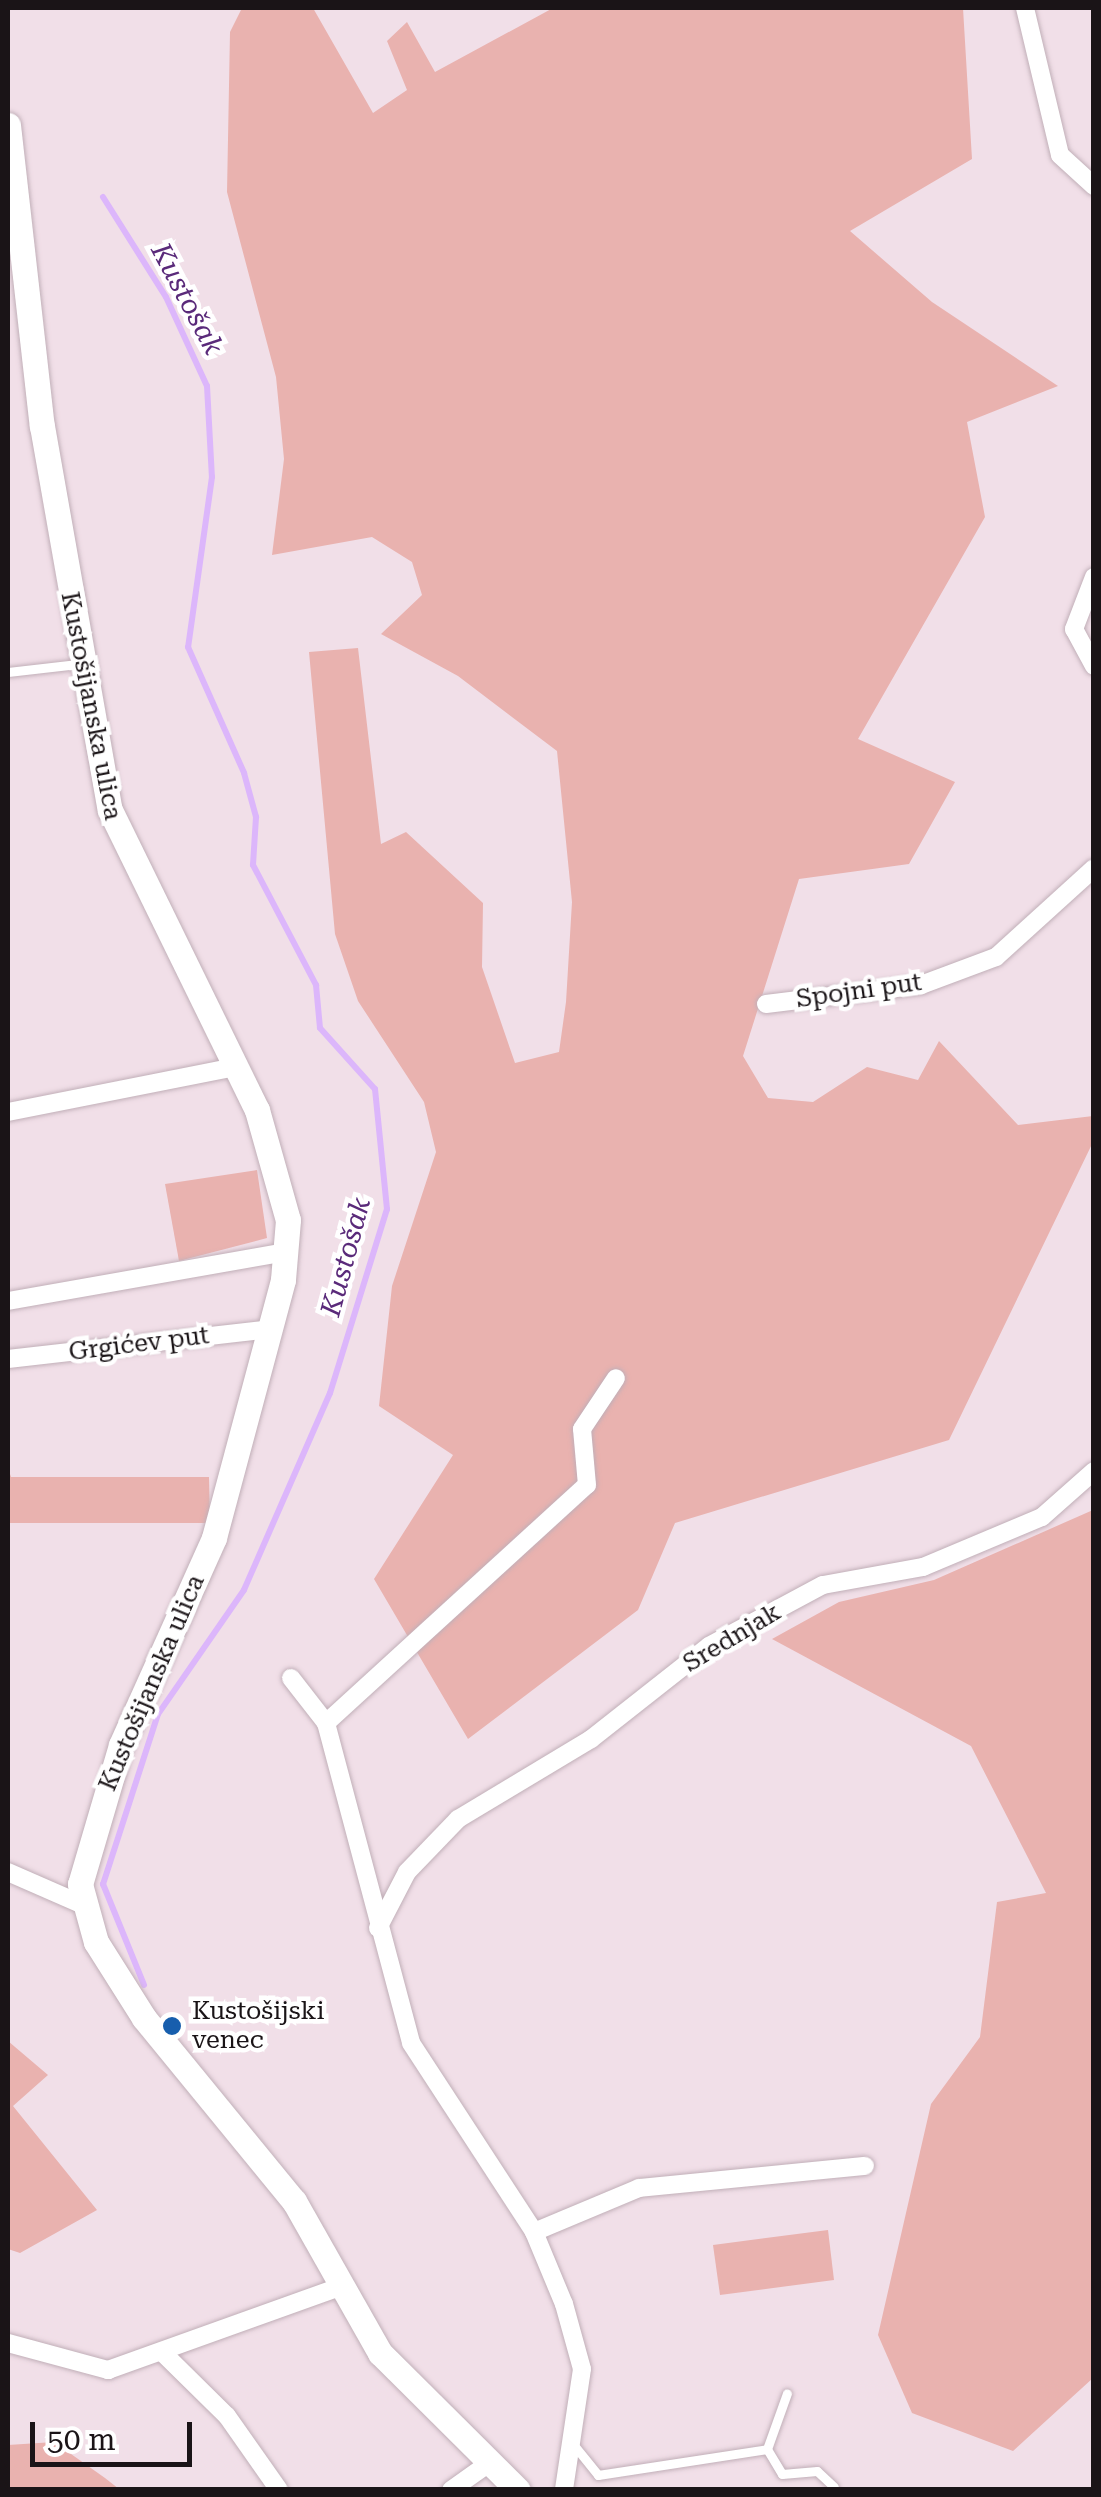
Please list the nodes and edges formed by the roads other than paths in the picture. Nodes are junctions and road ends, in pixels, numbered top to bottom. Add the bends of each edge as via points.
1 (1025, 8) edge
2 (8, 125) edge
3 (10, 181) edge
4 (1094, 186) edge
5 (1094, 577) edge
6 (78, 664) junction
7 (1094, 666) edge
8 (8, 672) edge
9 (1094, 868) edge
10 (766, 1004) dead end
11 (235, 1067) junction
12 (8, 1112) edge
13 (287, 1252) junction
14 (8, 1301) edge
15 (270, 1329) junction
16 (8, 1359) edge
17 (616, 1378) dead end
18 (1094, 1471) edge
19 (291, 1678) dead end
20 (326, 1724) junction
21 (8, 1872) edge
22 (86, 1906) junction
23 (378, 1928) junction
24 (864, 2166) dead end
25 (534, 2232) junction
26 (340, 2286) junction
27 (8, 2343) edge
28 (162, 2352) junction
29 (787, 2393) dead end
30 (573, 2444) junction
31 (768, 2449) junction
32 (492, 2461) junction
33 (834, 2487) dead end
34 (279, 2490) edge
35 (450, 2490) edge
36 (518, 2490) edge
37 (564, 2490) edge

1 - 4 street via 1060,155
2 - 3 street, Kustošijanska ulica
3 - 6 street, Kustošijanska ulica
5 - 7 street via 1074,628
6 - 8 lane
6 - 11 street, Kustošijanska ulica via 118,838
9 - 10 street, Spojni put via 996,958 921,985
11 - 12 street
11 - 13 street, Kustošijanska ulica via 279,1172
13 - 14 street
13 - 15 street, Kustošijanska ulica
15 - 16 street, Grgićev put
15 - 22 street, Kustošijanska ulica via 214,1538 121,1744 80,1866
17 - 20 street via 582,1429 587,1485
18 - 23 street, Srednjak via 1042,1517 923,1567 823,1585 708,1646 591,1739 458,1819 407,1872
19 - 20 street
20 - 23 street
21 - 22 street
22 - 26 street, Kustošijanska ulica via 96,1942 144,2018 294,2201
23 - 25 street via 411,2043
24 - 25 street via 639,2188
25 - 30 street via 582,2370
26 - 28 street
26 - 32 street, Kustošijanska ulica via 406,2384
27 - 28 street via 108,2370
28 - 34 street via 227,2416
29 - 31 lane
30 - 31 lane via 598,2476
30 - 37 street
31 - 33 lane via 782,2474 817,2471
32 - 35 street
32 - 36 street, Kustošijanska ulica

